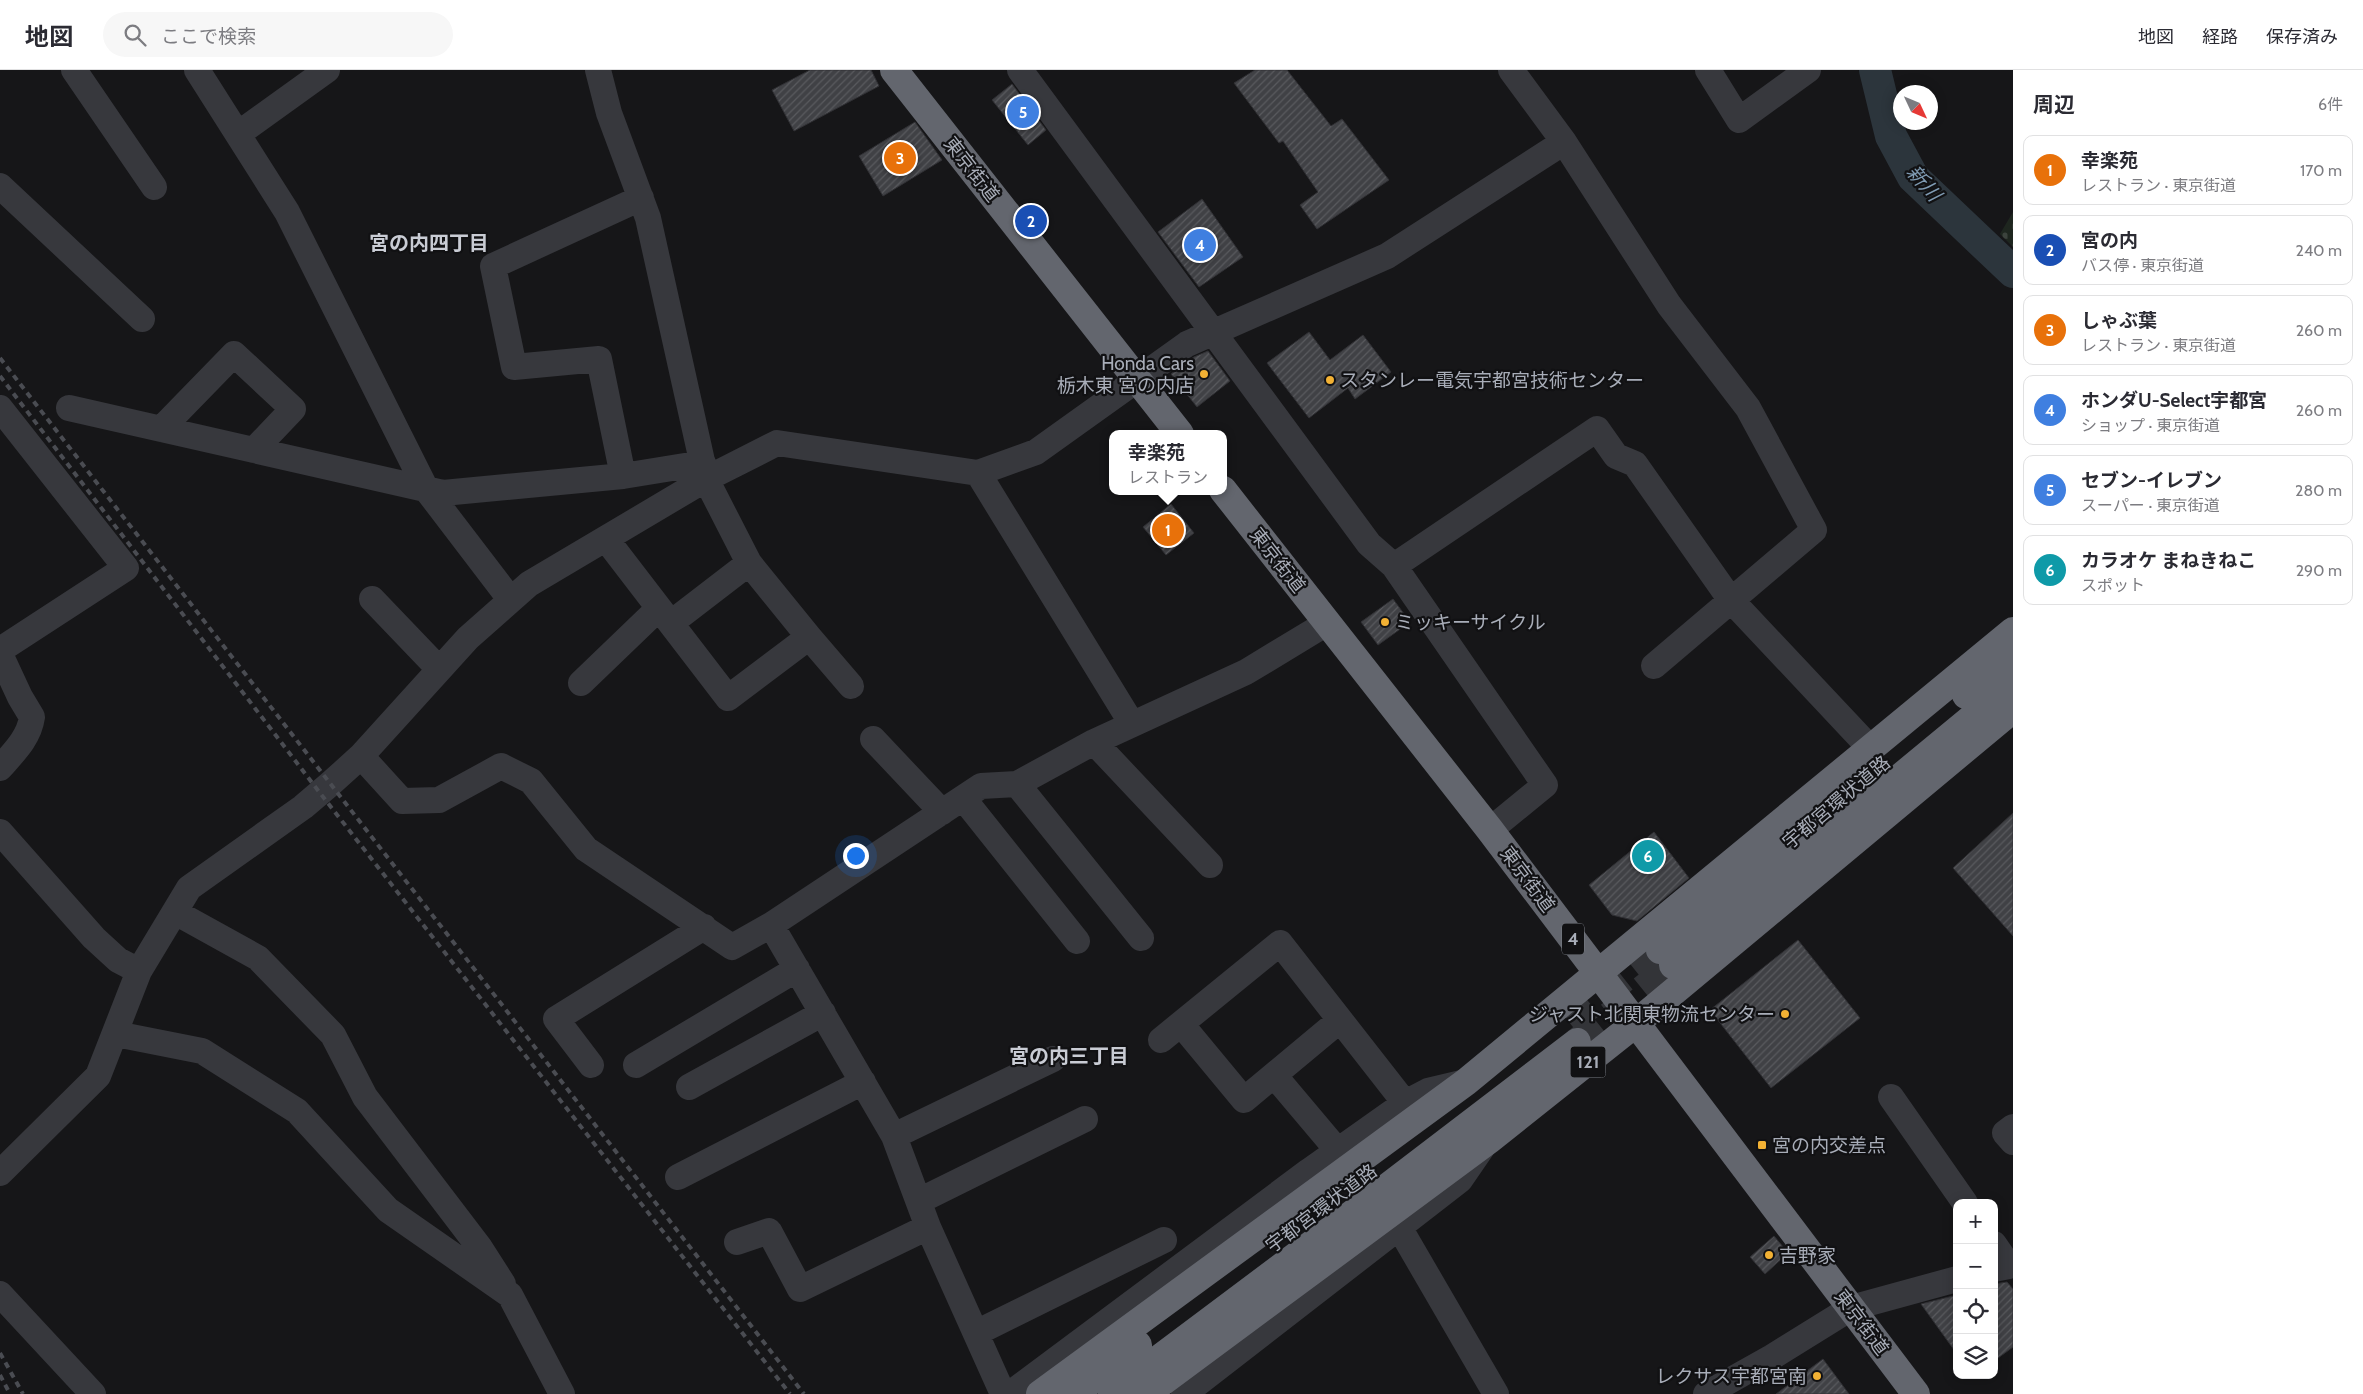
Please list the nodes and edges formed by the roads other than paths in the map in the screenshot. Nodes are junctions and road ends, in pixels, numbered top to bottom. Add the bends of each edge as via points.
1 (74, 70) edge
2 (198, 70) edge
3 (327, 70) edge
4 (598, 70) edge
5 (1020, 70) edge
6 (1511, 70) edge
7 (1708, 70) edge
8 (1808, 70) edge
9 (904, 74) edge
10 (238, 134) junction
11 (1564, 142) junction
12 (0, 186) edge
13 (154, 187) dead end
14 (641, 198) junction
15 (142, 319) dead end
16 (1213, 332) junction
17 (1136, 378) junction
18 (0, 408) edge
19 (69, 408) dead end
20 (161, 429) junction
21 (1177, 430) edge
22 (254, 450) junction
23 (705, 471) junction
24 (978, 473) junction
25 (623, 476) junction
26 (426, 489) junction
27 (1227, 495) edge
28 (606, 539) junction
29 (749, 563) junction
30 (1394, 566) junction
31 (372, 599) dead end
32 (510, 599) junction
33 (1730, 599) junction
34 (665, 615) junction
35 (1327, 623) junction
36 (2013, 631) edge
37 (809, 637) junction
38 (0, 650) edge
39 (0, 654) edge
40 (2013, 656) edge
41 (1654, 666) dead end
42 (439, 669) junction
43 (581, 683) dead end
44 (2013, 684) edge
45 (851, 686) dead end
46 (2013, 709) edge
47 (1132, 724) junction
48 (873, 739) dead end
49 (1094, 742) junction
50 (1871, 749) junction
51 (361, 756) junction
52 (0, 768) edge
53 (1016, 784) junction
54 (952, 805) junction
55 (1490, 830) junction
56 (0, 832) edge
57 (1210, 865) dead end
58 (174, 912) junction
59 (771, 925) junction
60 (704, 928) junction
61 (1141, 938) dead end
62 (1077, 941) dead end
63 (797, 969) junction
64 (139, 971) junction
65 (1599, 974) junction
66 (823, 1013) junction
67 (1340, 1020) junction
68 (1636, 1023) junction
69 (116, 1034) junction
70 (1053, 1059) dead end
71 (591, 1065) dead end
72 (636, 1065) dead end
73 (1274, 1075) junction
74 (863, 1082) junction
75 (1466, 1082) junction
76 (690, 1087) dead end
77 (1891, 1097) dead end
78 (1406, 1103) junction
79 (1085, 1119) dead end
80 (2013, 1127) edge
81 (894, 1136) junction
82 (1489, 1140) junction
83 (2013, 1142) edge
84 (1338, 1151) junction
85 (0, 1173) edge
86 (678, 1177) dead end
87 (1962, 1199) edge
88 (918, 1201) junction
89 (928, 1227) junction
90 (1399, 1227) junction
91 (1164, 1240) dead end
92 (737, 1242) dead end
93 (1998, 1250) edge
94 (1998, 1269) edge
95 (1953, 1281) edge
96 (0, 1294) edge
97 (510, 1296) junction
98 (1851, 1308) junction
99 (976, 1332) junction
100 (93, 1394) edge
101 (562, 1394) edge
102 (1003, 1394) edge
103 (1010, 1394) edge
104 (1040, 1394) edge
105 (1074, 1394) edge
106 (1112, 1394) edge
107 (1146, 1394) edge
108 (1184, 1394) edge
109 (1496, 1394) edge
110 (1706, 1394) edge
111 (1916, 1394) edge

1 - 13 street
2 - 10 street
3 - 10 street
4 - 14 street via 609,113
5 - 16 street
6 - 11 street
7 - 8 street via 1739,120
9 - 17 highway, 東京街道
10 - 26 street via 287,212
11 - 16 street via 1387,256
11 - 33 street via 1669,305 1748,408 1814,530
12 - 15 street
14 - 23 street
14 - 25 street via 493,266 514,367 599,360
16 - 17 street via 1187,344
16 - 30 street via 1369,544
17 - 21 highway, 東京街道
17 - 24 street via 1036,452
18 - 38 street via 126,568
19 - 20 street
20 - 22 street
20 - 22 street via 234,354 293,410
22 - 26 street
23 - 24 street via 777,443
23 - 25 street
23 - 28 street
23 - 29 street
24 - 47 street
25 - 26 street via 443,493
26 - 32 street
27 - 35 highway, 東京街道 / 4
28 - 32 street via 529,584
28 - 34 street
29 - 34 street
29 - 37 street
30 - 33 street via 1597,429 1616,456 1635,464
30 - 55 street via 1545,785
31 - 42 street
32 - 42 street
33 - 41 street
33 - 50 street
34 - 37 street via 728,698
34 - 43 street
35 - 47 street via 1246,672
35 - 55 highway, 東京街道 / 4
36 - 50 highway
37 - 45 street
39 - 52 street via 32,717 24,740
40 - 44 highway, 宇都宮環状道路 via 1860,781 1667,958
42 - 51 street
46 - 68 highway, 121
47 - 49 street
48 - 54 street
49 - 53 street
49 - 57 street
50 - 65 highway
51 - 58 street via 303,807 189,888
51 - 60 street via 402,801 439,800 501,766 531,781 586,849
53 - 54 street via 981,786
53 - 61 street
54 - 59 street
54 - 62 street
55 - 65 highway, 東京街道 / 4
56 - 64 street via 94,938 118,960
58 - 64 street
58 - 97 street via 258,958 333,1035 365,1097 480,1248
59 - 60 street via 732,947
59 - 63 street
60 - 71 street via 556,1019
63 - 66 street
63 - 72 street
64 - 69 street
65 - 68 highway, 東京街道 / 4
65 - 75 highway
66 - 74 street
66 - 76 street
67 - 73 street
67 - 73 street via 1280,943 1171,1032 1244,1100
67 - 78 street
68 - 82 highway, 121
68 - 98 highway, 東京街道 / 4
69 - 85 street via 98,1076
69 - 97 street via 202,1051 298,1111 388,1210
70 - 81 street
73 - 84 street
74 - 81 street
74 - 86 street
75 - 78 street via 1428,1091
75 - 104 highway
77 - 87 street
78 - 84 street
79 - 88 street
80 - 83 street via 2005,1133
81 - 88 street
82 - 90 street via 1460,1180
82 - 107 highway, 121
84 - 103 street
88 - 89 street
89 - 92 street via 800,1290 769,1231
89 - 99 street
90 - 108 street
90 - 109 street
91 - 99 street
93 - 94 street via 2009,1266
95 - 98 street
96 - 100 street
97 - 101 street
98 - 110 street via 1772,1358
98 - 111 highway, 東京街道 / 4
99 - 102 street
105 - 106 highway, 宇都宮環状道路 / 121 via 1573,1032 1360,1208

